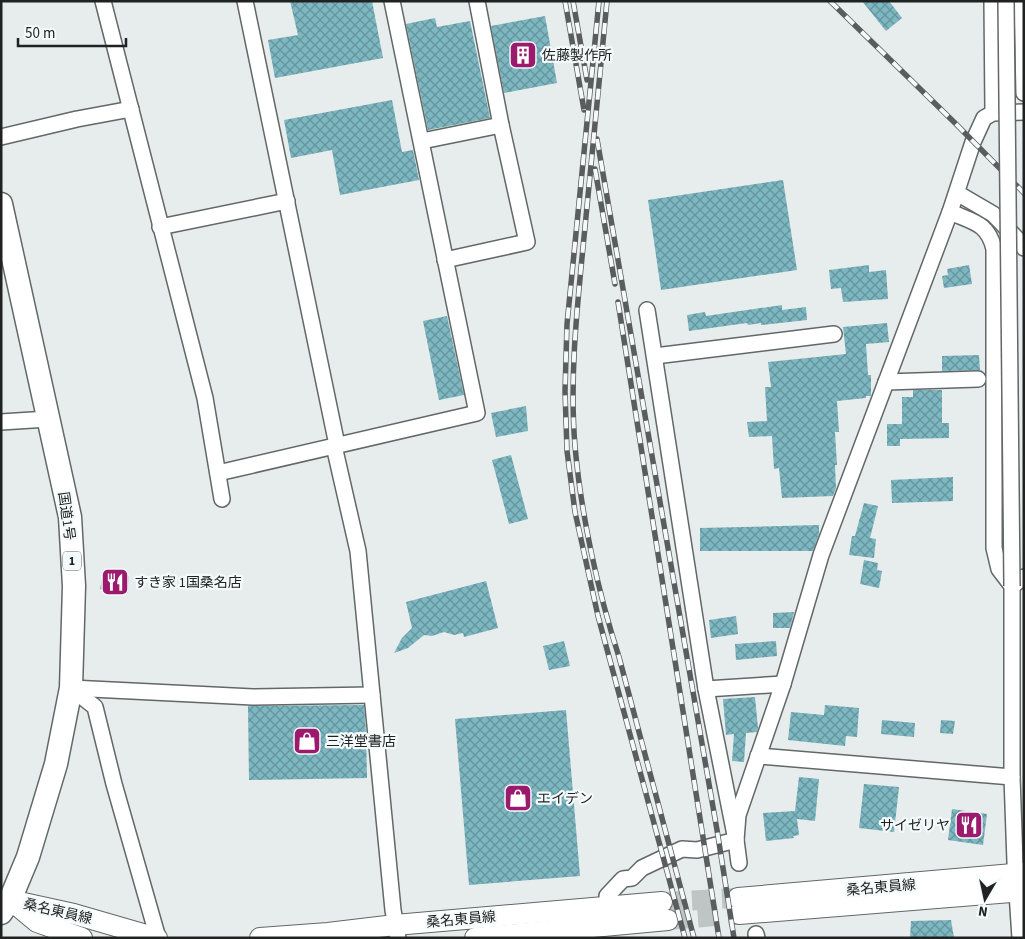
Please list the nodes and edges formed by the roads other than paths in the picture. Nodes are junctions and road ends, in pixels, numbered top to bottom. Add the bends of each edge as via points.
1 (104, 1) edge
2 (245, 1) edge
3 (392, 1) edge
4 (477, 1) edge
5 (992, 1) edge
6 (1006, 1) edge
7 (1022, 1) edge
8 (1024, 93) edge
9 (131, 109) junction
10 (1024, 112) edge
11 (993, 113) junction
12 (501, 125) junction
13 (1, 137) edge
14 (422, 141) junction
15 (957, 194) junction
16 (287, 201) junction
17 (1, 204) edge
18 (950, 212) junction
19 (160, 227) junction
20 (1024, 248) edge
21 (445, 260) junction
22 (647, 310) dead end
23 (834, 334) dead end
24 (655, 356) junction
25 (978, 379) dead end
26 (886, 382) junction
27 (48, 419) junction
28 (1, 422) edge
29 (335, 445) junction
30 (218, 473) junction
31 (222, 499) dead end
32 (1018, 581) edge
33 (783, 684) junction
34 (71, 688) junction
35 (706, 689) junction
36 (372, 695) junction
37 (758, 756) junction
38 (1012, 776) junction
39 (736, 840) junction
40 (739, 863) dead end
41 (1020, 882) edge
42 (607, 896) dead end
43 (4, 902) edge
44 (739, 906) tunnel mouth
45 (397, 931) edge
46 (82, 938) edge
47 (158, 938) edge
48 (260, 938) edge
49 (476, 938) edge
50 (1020, 938) edge

1 - 9 street
2 - 16 street
3 - 14 street
4 - 12 street
5 - 11 street
6 - 32 street, bridge
7 - 8 street
9 - 13 street
9 - 19 street
10 - 11 street
11 - 15 street via 984,118 973,142
12 - 14 street
12 - 21 street via 527,242
14 - 21 street
15 - 18 street
15 - 20 street via 993,214
16 - 19 street
16 - 29 street
17 - 27 highway, 国道1号 / 1
18 - 26 street
18 - 32 street via 978,224 991,237 994,249 994,548 999,569
19 - 30 street via 205,398
21 - 29 street via 477,412
22 - 24 street
23 - 24 street
24 - 35 street
25 - 26 street
26 - 33 street via 821,555
27 - 28 street
27 - 34 highway, 国道1号 / 1 via 70,517 74,586
29 - 30 street
29 - 36 street via 358,551
30 - 31 street
32 - 38 street
33 - 35 street
33 - 37 street
34 - 36 street via 253,697
34 - 43 highway, 国道1号 / 1 via 56,764 28,857
34 - 47 street via 95,707
35 - 39 street
36 - 45 street
37 - 38 street
37 - 39 street via 738,815
38 - 41 street
39 - 40 street
39 - 42 street via 697,850 682,849 642,868 632,878 623,879
41 - 44 main road, 桑名東員線
41 - 50 street
43 - 46 main road, 桑名東員線 via 37,922
43 - 47 main road, 桑名東員線 via 74,914
45 - 48 main road, 桑名東員線
45 - 49 main road, 桑名東員線 via 665,911

